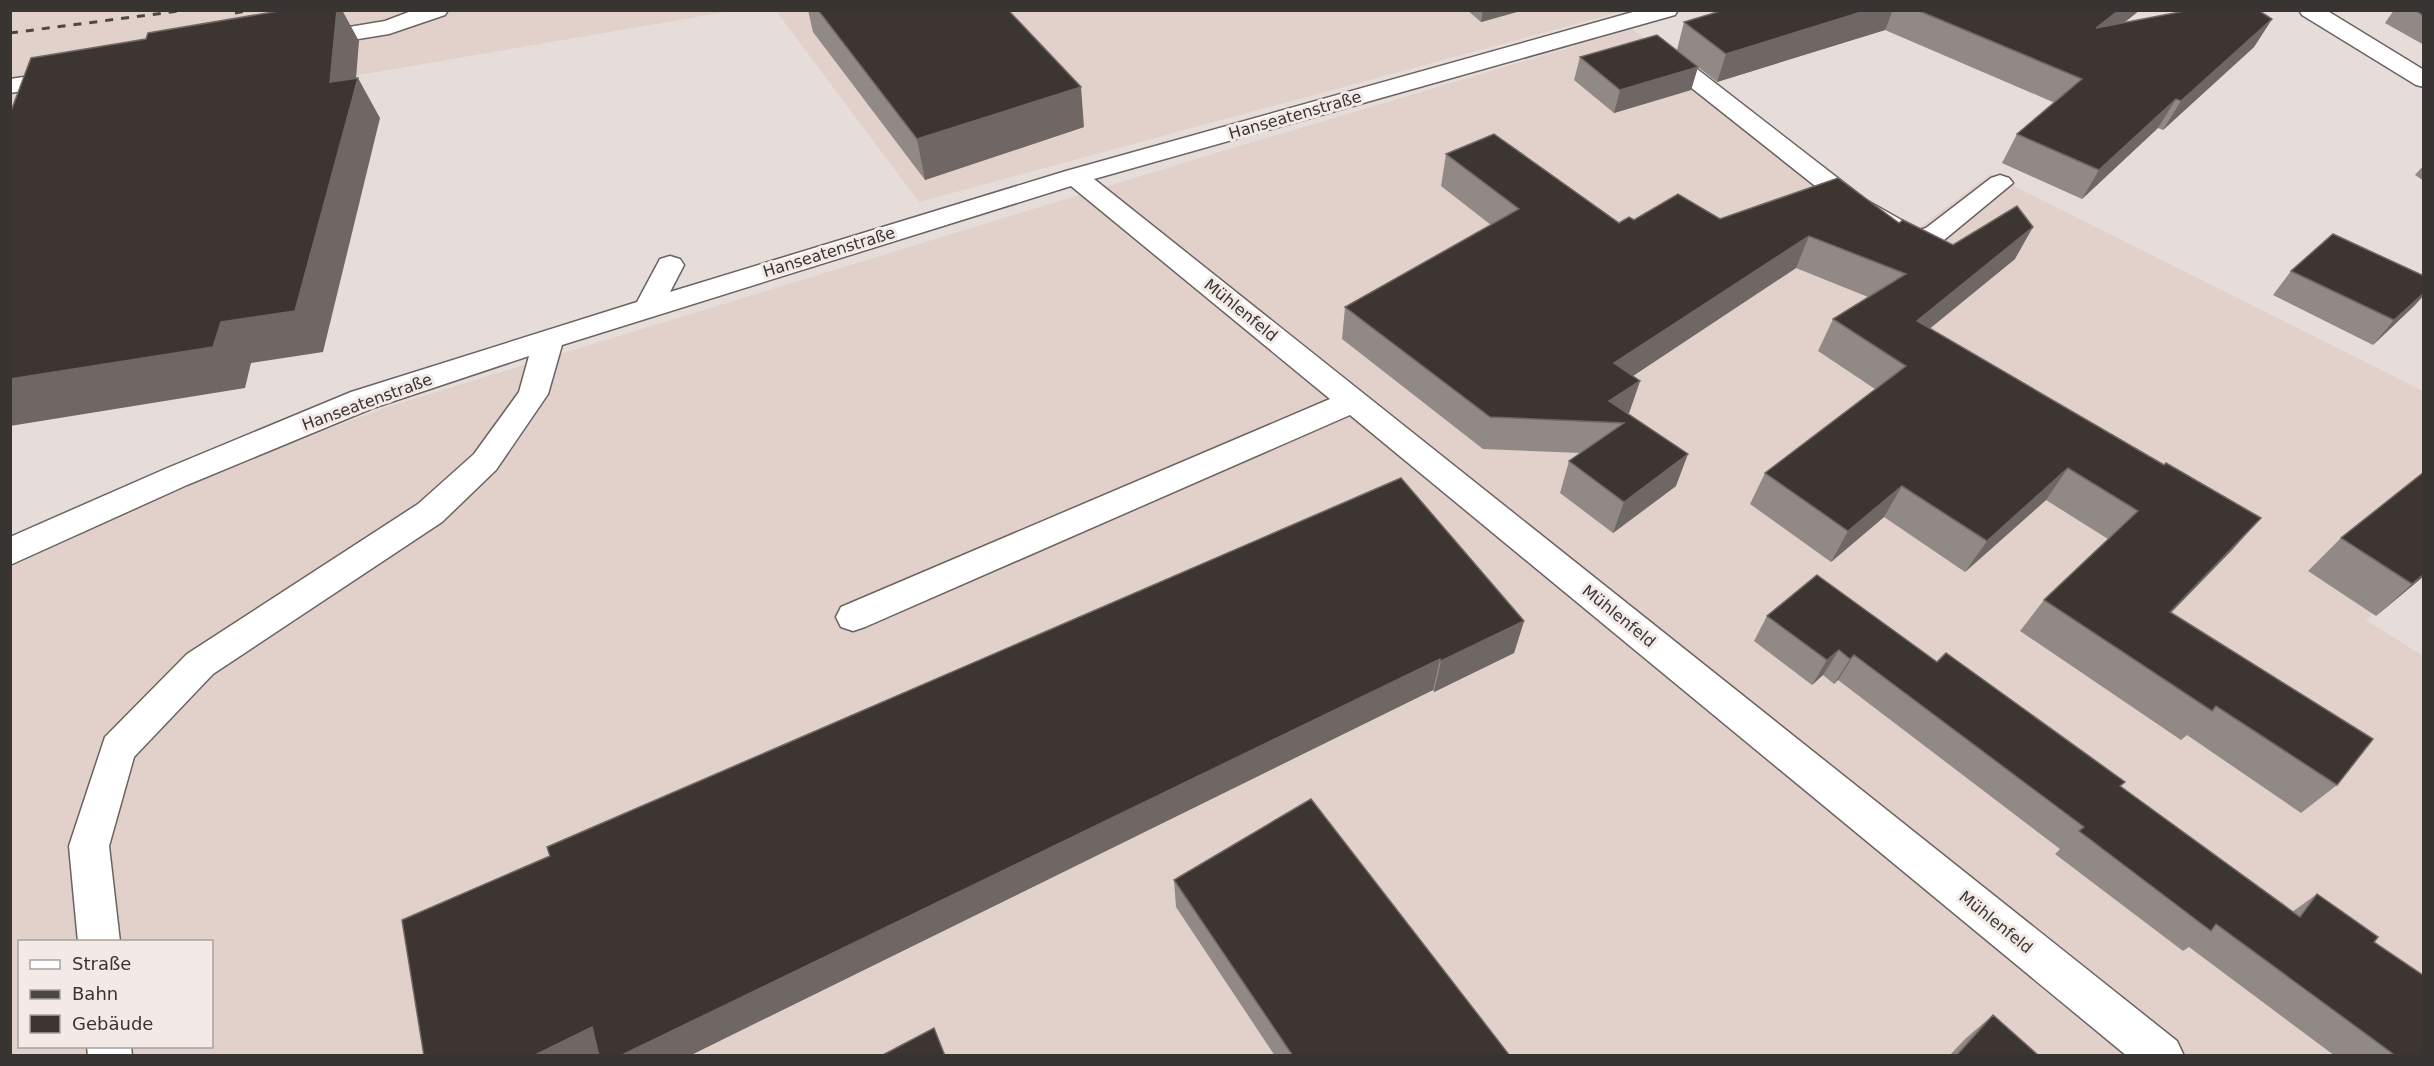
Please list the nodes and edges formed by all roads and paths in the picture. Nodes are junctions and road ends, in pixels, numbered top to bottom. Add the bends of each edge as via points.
1 (437, 10) edge
2 (1667, 10) edge
3 (2310, 10) edge
4 (1624, 23) junction
5 (282, 44) edge
6 (80, 68) edge
7 (2424, 80) edge
8 (10, 85) edge
9 (1075, 176) junction
10 (2000, 183) dead end
11 (670, 265) dead end
12 (648, 308) junction
13 (549, 339) junction
14 (1354, 401) junction
15 (10, 552) edge
16 (853, 617) dead end
17 (99, 940) edge
18 (2162, 1056) edge

1 - 5 street via 388,27
2 - 4 street, Hanseatenstraße
3 - 7 street
4 - 9 street, Hanseatenstraße
4 - 10 street via 1857,206 1915,239 1935,234
6 - 8 street
9 - 12 street, Hanseatenstraße
9 - 14 street, Mühlenfeld
11 - 12 street
12 - 13 street, Hanseatenstraße
13 - 15 street, Hanseatenstraße via 362,400 176,477
13 - 17 street via 533,394 485,462 430,513 200,663 118,748 89,846
14 - 16 street
14 - 18 street, Mühlenfeld

